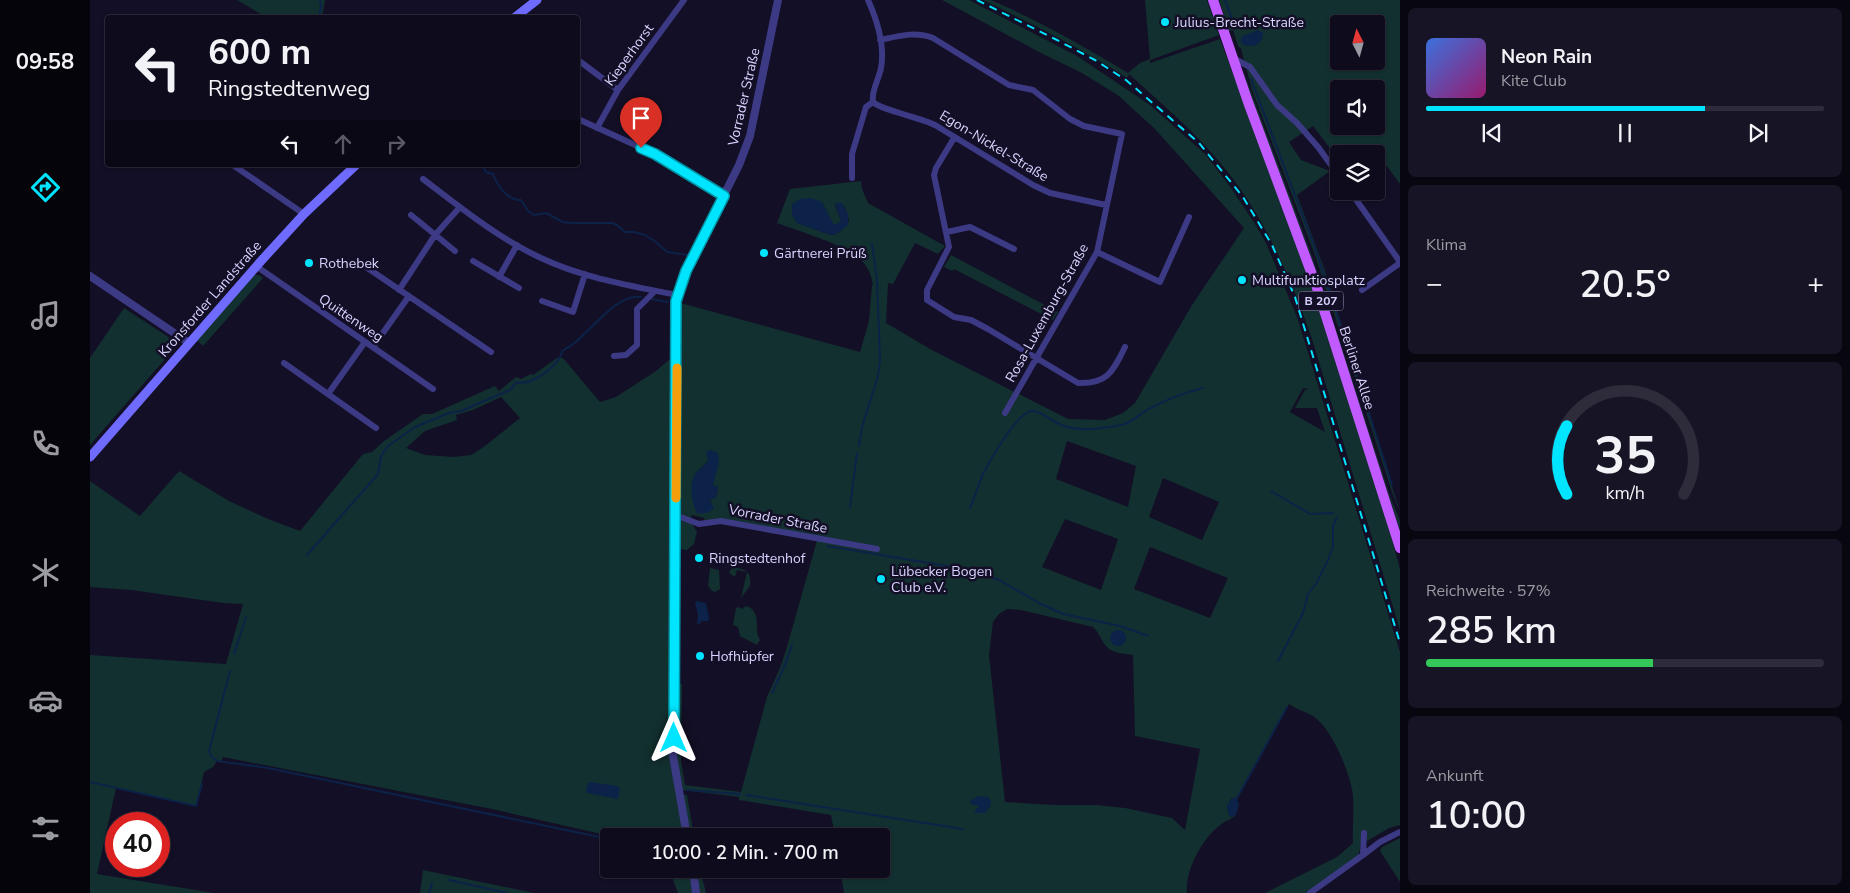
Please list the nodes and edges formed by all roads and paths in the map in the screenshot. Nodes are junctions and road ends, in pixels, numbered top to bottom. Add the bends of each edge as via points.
1 (537, 0) edge
2 (684, 0) edge
3 (868, 0) edge
4 (1213, 0) edge
5 (776, 1) edge
6 (518, 15) edge
7 (880, 40) junction
8 (1233, 58) junction
9 (580, 62) edge
10 (618, 90) junction
11 (873, 102) junction
12 (580, 120) edge
13 (597, 128) junction
14 (954, 138) junction
15 (1330, 164) edge
16 (236, 167) edge
17 (354, 167) edge
18 (852, 178) dead end
19 (423, 179) dead end
20 (724, 196) junction
21 (1356, 200) edge
22 (1106, 206) junction
23 (460, 207) junction
24 (304, 214) junction
25 (411, 215) dead end
26 (1189, 217) dead end
27 (947, 232) junction
28 (435, 235) junction
29 (517, 245) junction
30 (1014, 249) dead end
31 (455, 251) dead end
32 (1097, 252) junction
33 (473, 261) dead end
34 (1400, 262) edge
35 (256, 266) junction
36 (366, 267) dead end
37 (585, 274) junction
38 (90, 276) edge
39 (499, 277) junction
40 (519, 288) dead end
41 (400, 290) junction
42 (1362, 290) dead end
43 (655, 291) junction
44 (677, 295) junction
45 (409, 296) junction
46 (542, 301) dead end
47 (365, 342) junction
48 (189, 343) junction
49 (373, 347) junction
50 (1124, 347) dead end
51 (491, 352) dead end
52 (614, 356) dead end
53 (1036, 357) junction
54 (284, 363) dead end
55 (433, 389) dead end
56 (328, 394) junction
57 (1005, 413) dead end
58 (376, 428) dead end
59 (90, 456) edge
60 (675, 515) junction
61 (1400, 548) edge
62 (877, 549) dead end
63 (686, 828) edge
64 (1400, 832) edge
65 (1364, 833) dead end
66 (1363, 855) junction
67 (694, 878) edge
68 (696, 893) edge
69 (1310, 893) edge

1 - 6 main road
2 - 10 street, Kieperhorst
3 - 7 street
4 - 8 main road, B 207
5 - 20 street, Vorrader Straße via 750,136 740,166
7 - 11 street via 881,67
7 - 22 street, Rosa-Luxemburg-Straße via 910,34 933,38 1009,85 1033,90 1070,119 1084,126 1122,134
8 - 15 street via 1250,67 1277,105 1297,123
8 - 61 main road, Berliner Allee / B 207 via 1317,288
9 - 10 street
10 - 13 street, Kieperhorst
11 - 14 street, Egon-Nickel-Straße via 928,121
11 - 18 street via 866,107 852,154
12 - 13 street
13 - 20 street via 655,154
14 - 22 street, Egon-Nickel-Straße via 1050,193
14 - 27 street via 934,174
16 - 24 street
17 - 24 main road, Kronsforder Landstraße
19 - 23 street
20 - 44 street, Vorrader Straße
21 - 34 street
22 - 32 street, Rosa-Luxemburg-Straße
23 - 28 street
23 - 29 street
24 - 35 main road, Kronsforder Landstraße
25 - 28 street
26 - 32 street via 1160,282
27 - 30 street via 970,227
27 - 53 street via 949,247 927,290 927,300 954,317 975,322
28 - 31 street
28 - 41 street
29 - 37 street
29 - 39 street
32 - 53 street, Rosa-Luxemburg-Straße
33 - 39 street
34 - 42 street
35 - 47 street, Quittenweg
35 - 48 main road, Kronsforder Landstraße
36 - 41 street
37 - 43 street
37 - 46 street via 573,312
38 - 48 street
39 - 40 street
41 - 45 street
43 - 44 street
43 - 52 street via 637,310 637,345 626,355
44 - 60 street, Vorrader Straße
45 - 49 street
45 - 51 street
47 - 49 street, Quittenweg
47 - 56 street
48 - 59 main road, Kronsforder Landstraße
49 - 55 street, Quittenweg
50 - 53 street via 1112,372 1105,378 1086,383 1078,383
53 - 57 street, Rosa-Luxemburg-Straße
54 - 56 street
56 - 58 street
60 - 62 street, Vorrader Straße via 699,524 721,521
60 - 63 street, Vorrader Straße via 674,756
64 - 66 street
65 - 66 street
66 - 69 street
67 - 68 street

